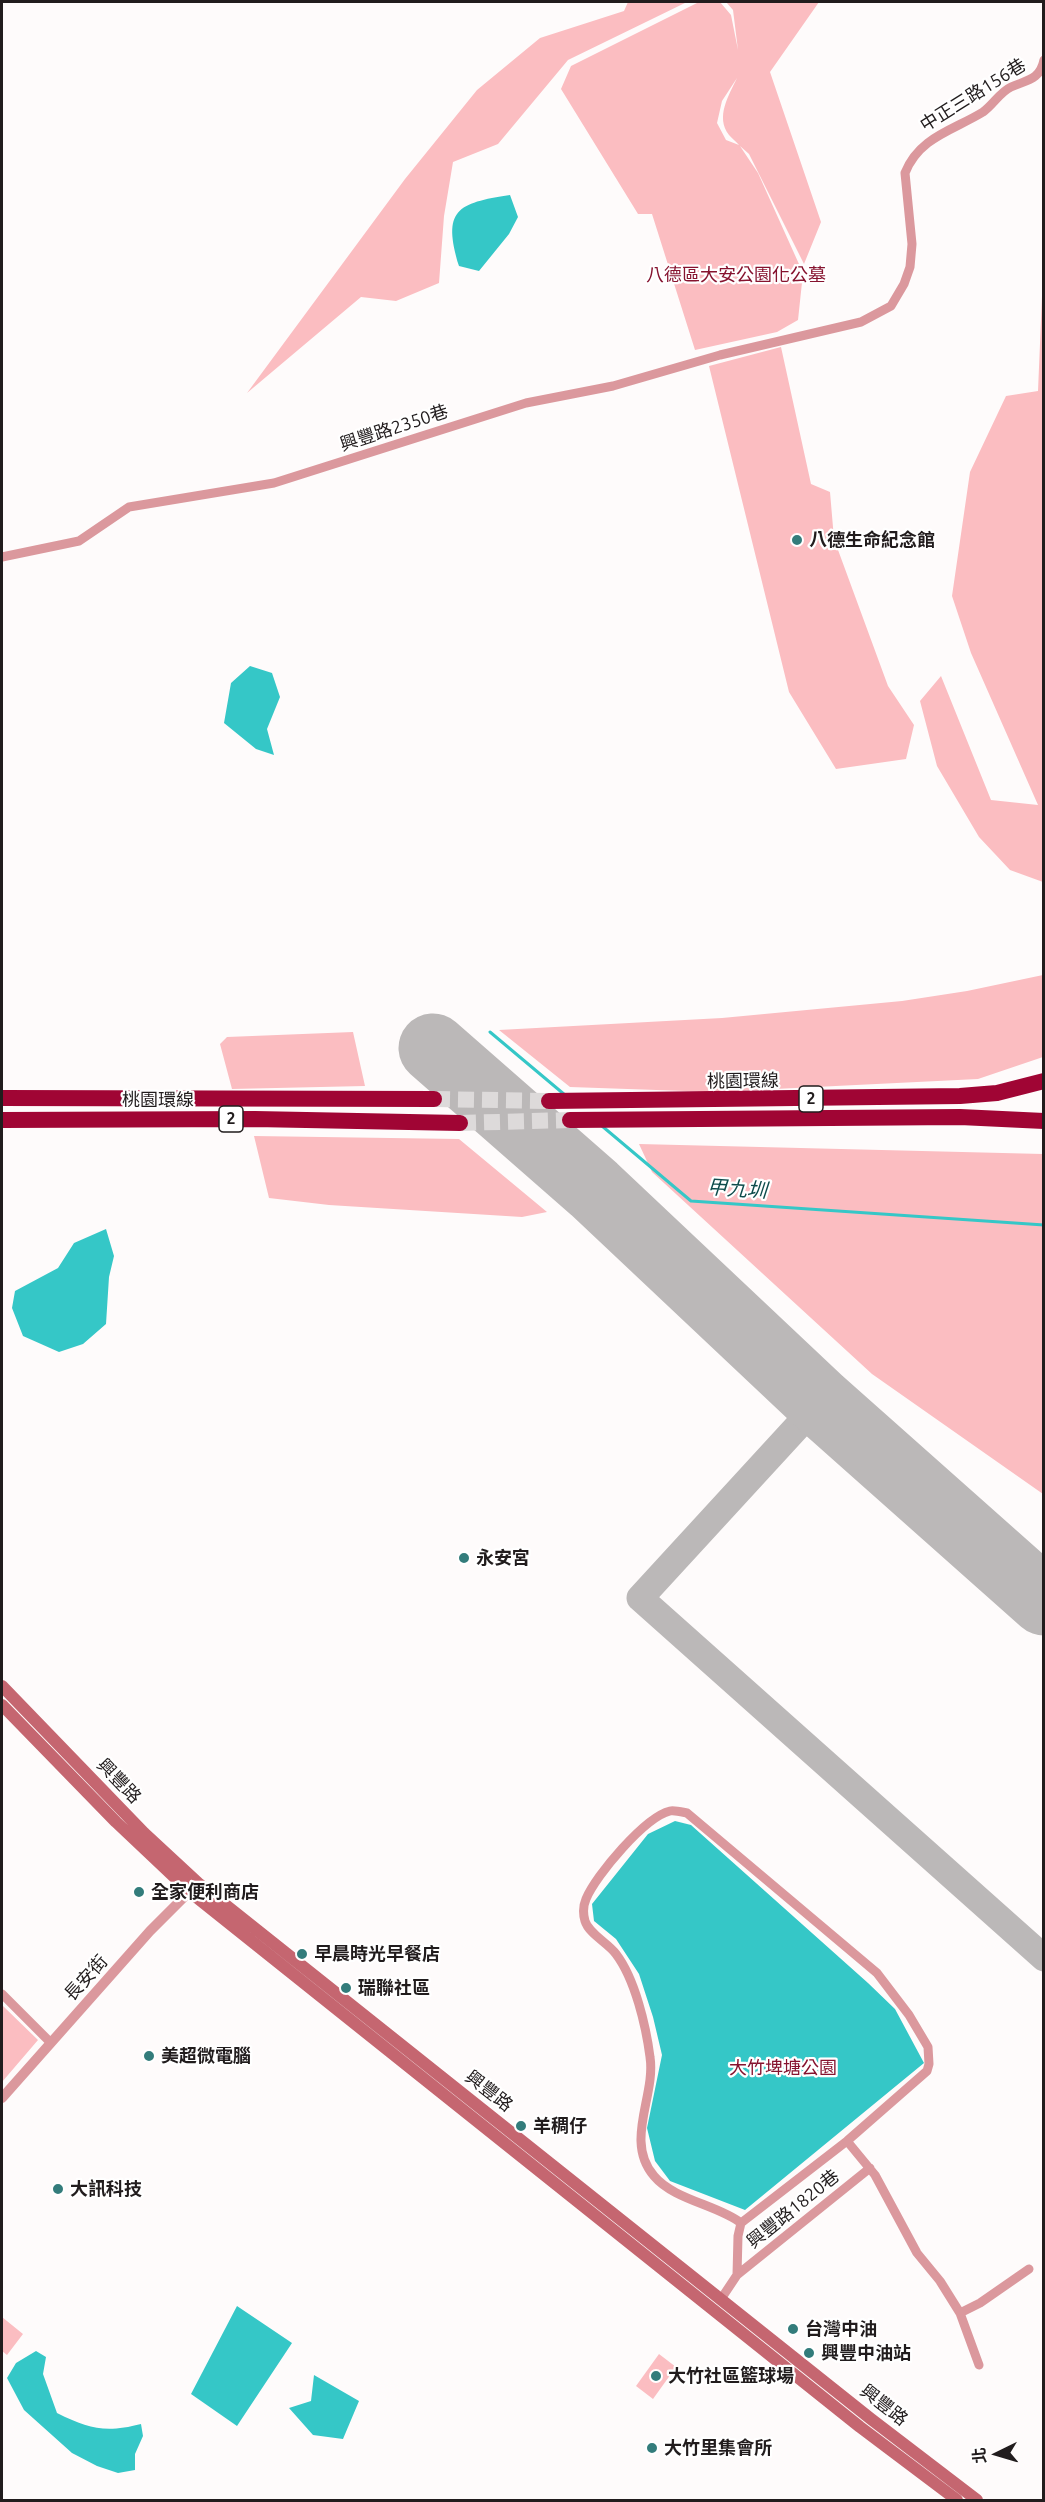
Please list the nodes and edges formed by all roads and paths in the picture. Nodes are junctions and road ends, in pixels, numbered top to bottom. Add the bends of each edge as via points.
1 (1044, 60) edge
2 (802, 335) joint
3 (2, 557) edge
4 (1044, 1081) edge
5 (2, 1098) edge
6 (434, 1100) tunnel mouth
7 (549, 1101) tunnel mouth
8 (2, 1120) edge
9 (570, 1120) tunnel mouth
10 (1044, 1121) edge
11 (460, 1123) tunnel mouth
12 (2, 1686) edge
13 (2, 1705) edge
14 (194, 1887) junction
15 (2, 1994) edge
16 (50, 2042) junction
17 (2, 2098) edge
18 (847, 2141) junction
19 (870, 2168) junction
20 (741, 2223) junction
21 (1029, 2269) dead end
22 (737, 2275) junction
23 (721, 2299) junction
24 (960, 2313) junction
25 (980, 2365) dead end
26 (957, 2500) edge
27 (977, 2500) edge

1 - 2 street, 中正三路156巷 via 1042,70 1029,82 1010,88 984,111 943,131 909,162 905,173 912,244 910,267 891,306 861,322
2 - 3 street, 興豐路2350巷 via 613,386 526,403 274,483 129,507 79,541
4 - 7 highway, 桃園環線 / 2 via 997,1093 960,1096
5 - 6 highway, 桃園環線 / 2
8 - 11 highway, 桃園環線 / 2
9 - 10 highway, 桃園環線 / 2 via 960,1117
12 - 14 main road, 興豐路
13 - 14 main road, 興豐路 via 117,1822
14 - 16 street, 長安街
14 - 23 main road, 興豐路
14 - 26 main road, 興豐路 via 860,2427
15 - 16 street
16 - 17 street, 長安街
18 - 19 street
18 - 20 street
18 - 20 street via 927,2071 928,2047 877,1973 687,1813 670,1810 631,1838 595,1884 583,1910 586,1924 616,1954 636,1993 651,2059 640,2142 644,2158 654,2177 679,2194 729,2214
19 - 22 street, 興豐路1820巷
19 - 24 street via 917,2253
20 - 22 street
21 - 24 street
22 - 23 street
23 - 27 main road, 興豐路
24 - 25 street

